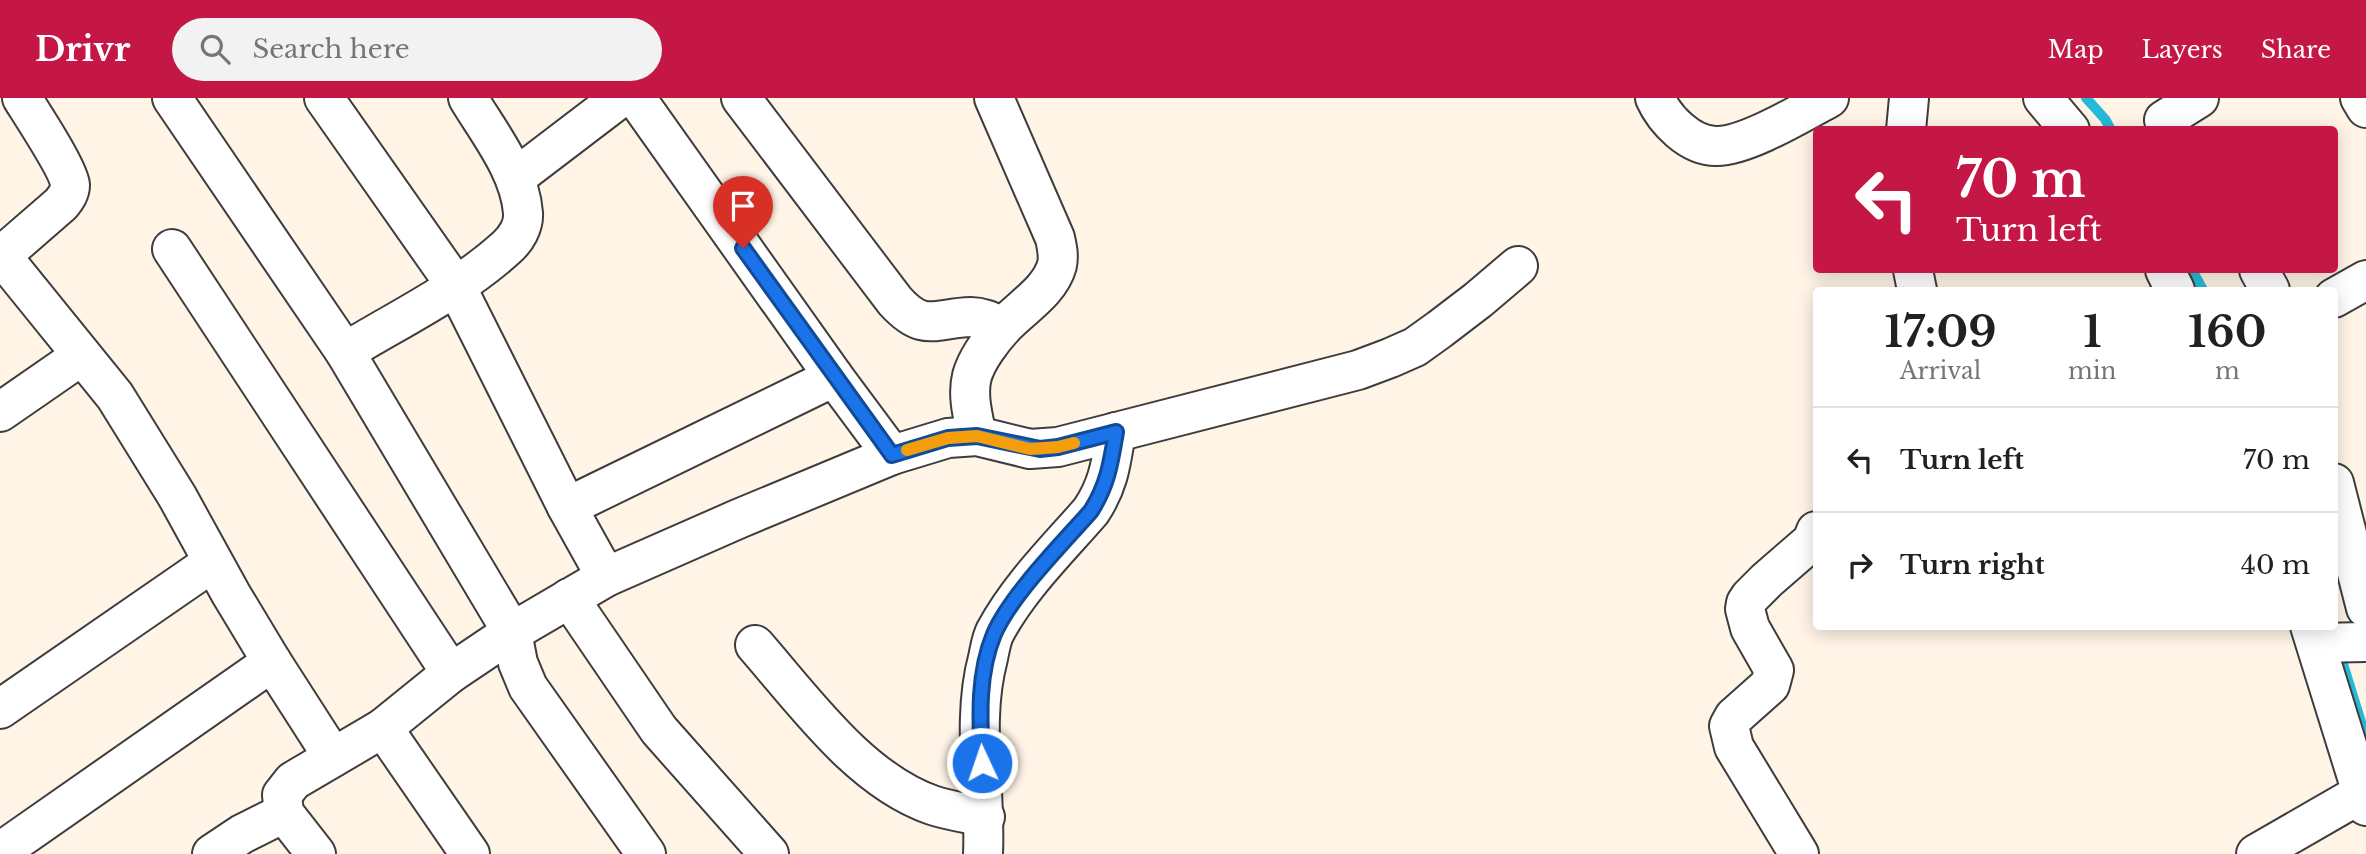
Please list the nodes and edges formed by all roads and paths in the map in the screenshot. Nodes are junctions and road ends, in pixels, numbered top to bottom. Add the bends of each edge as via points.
1 (22, 98) edge
2 (172, 98) edge
3 (324, 98) edge
4 (468, 98) edge
5 (620, 98) edge
6 (636, 98) edge
7 (741, 98) edge
8 (994, 98) edge
9 (1655, 98) edge
10 (1829, 98) edge
11 (1909, 98) edge
12 (2043, 98) edge
13 (2199, 98) edge
14 (2360, 98) edge
15 (2366, 108) edge
16 (2160, 116) edge
17 (1906, 126) edge
18 (2067, 126) edge
19 (515, 178) junction
20 (172, 249) dead end
21 (0, 256) edge
22 (1518, 265) dead end
23 (2366, 280) edge
24 (456, 286) junction
25 (2338, 296) edge
26 (1003, 327) junction
27 (345, 352) junction
28 (81, 356) junction
29 (834, 377) junction
30 (0, 412) edge
31 (1116, 432) junction
32 (977, 436) junction
33 (892, 455) junction
34 (2338, 499) edge
35 (567, 508) junction
36 (1813, 538) edge
37 (213, 562) junction
38 (606, 577) junction
39 (569, 598) junction
40 (2366, 608) edge
41 (512, 632) junction
42 (2313, 635) edge
43 (2366, 642) edge
44 (755, 645) dead end
45 (272, 662) junction
46 (452, 673) junction
47 (0, 709) edge
48 (383, 728) junction
49 (333, 757) junction
50 (2364, 800) edge
51 (284, 813) junction
52 (984, 836) edge
53 (0, 852) edge
54 (212, 854) edge
55 (316, 854) edge
56 (470, 854) edge
57 (646, 854) edge
58 (769, 854) edge
59 (1799, 854) edge
60 (2256, 854) edge

1 - 21 street via 70,185 61,204
2 - 27 street
3 - 24 street
4 - 19 street
5 - 19 street
6 - 29 street
7 - 26 street via 907,315 927,322 981,318
8 - 26 street via 1058,254 1050,281
9 - 10 street via 1677,128 1695,141 1715,147 1735,144
11 - 17 street
12 - 18 street
13 - 16 street
14 - 15 street
19 - 24 street via 523,214 517,235
20 - 46 street
21 - 28 street
22 - 31 street via 1440,329 1390,358
23 - 25 street
24 - 27 street
24 - 35 street
26 - 32 street via 972,375 971,409
27 - 41 street
28 - 30 street
28 - 37 street via 114,396
29 - 33 street
29 - 35 street
31 - 32 street via 1040,449
31 - 52 street via 1101,495 1012,605 994,635 979,708
32 - 33 street via 948,438
33 - 38 street
34 - 40 street
35 - 38 street
36 - 59 street via 1746,603 1747,620 1774,670 1773,678 1729,726 1734,747
37 - 45 street
37 - 47 street
38 - 39 street
39 - 41 street
39 - 58 street via 659,730
41 - 46 street
41 - 57 street via 517,663 528,687
42 - 43 street
42 - 50 street
44 - 52 street via 839,741 866,765 895,787
45 - 49 street
45 - 53 street
46 - 48 street
48 - 49 street
48 - 56 street
49 - 51 street via 285,789
50 - 60 street
51 - 54 street
51 - 55 street

